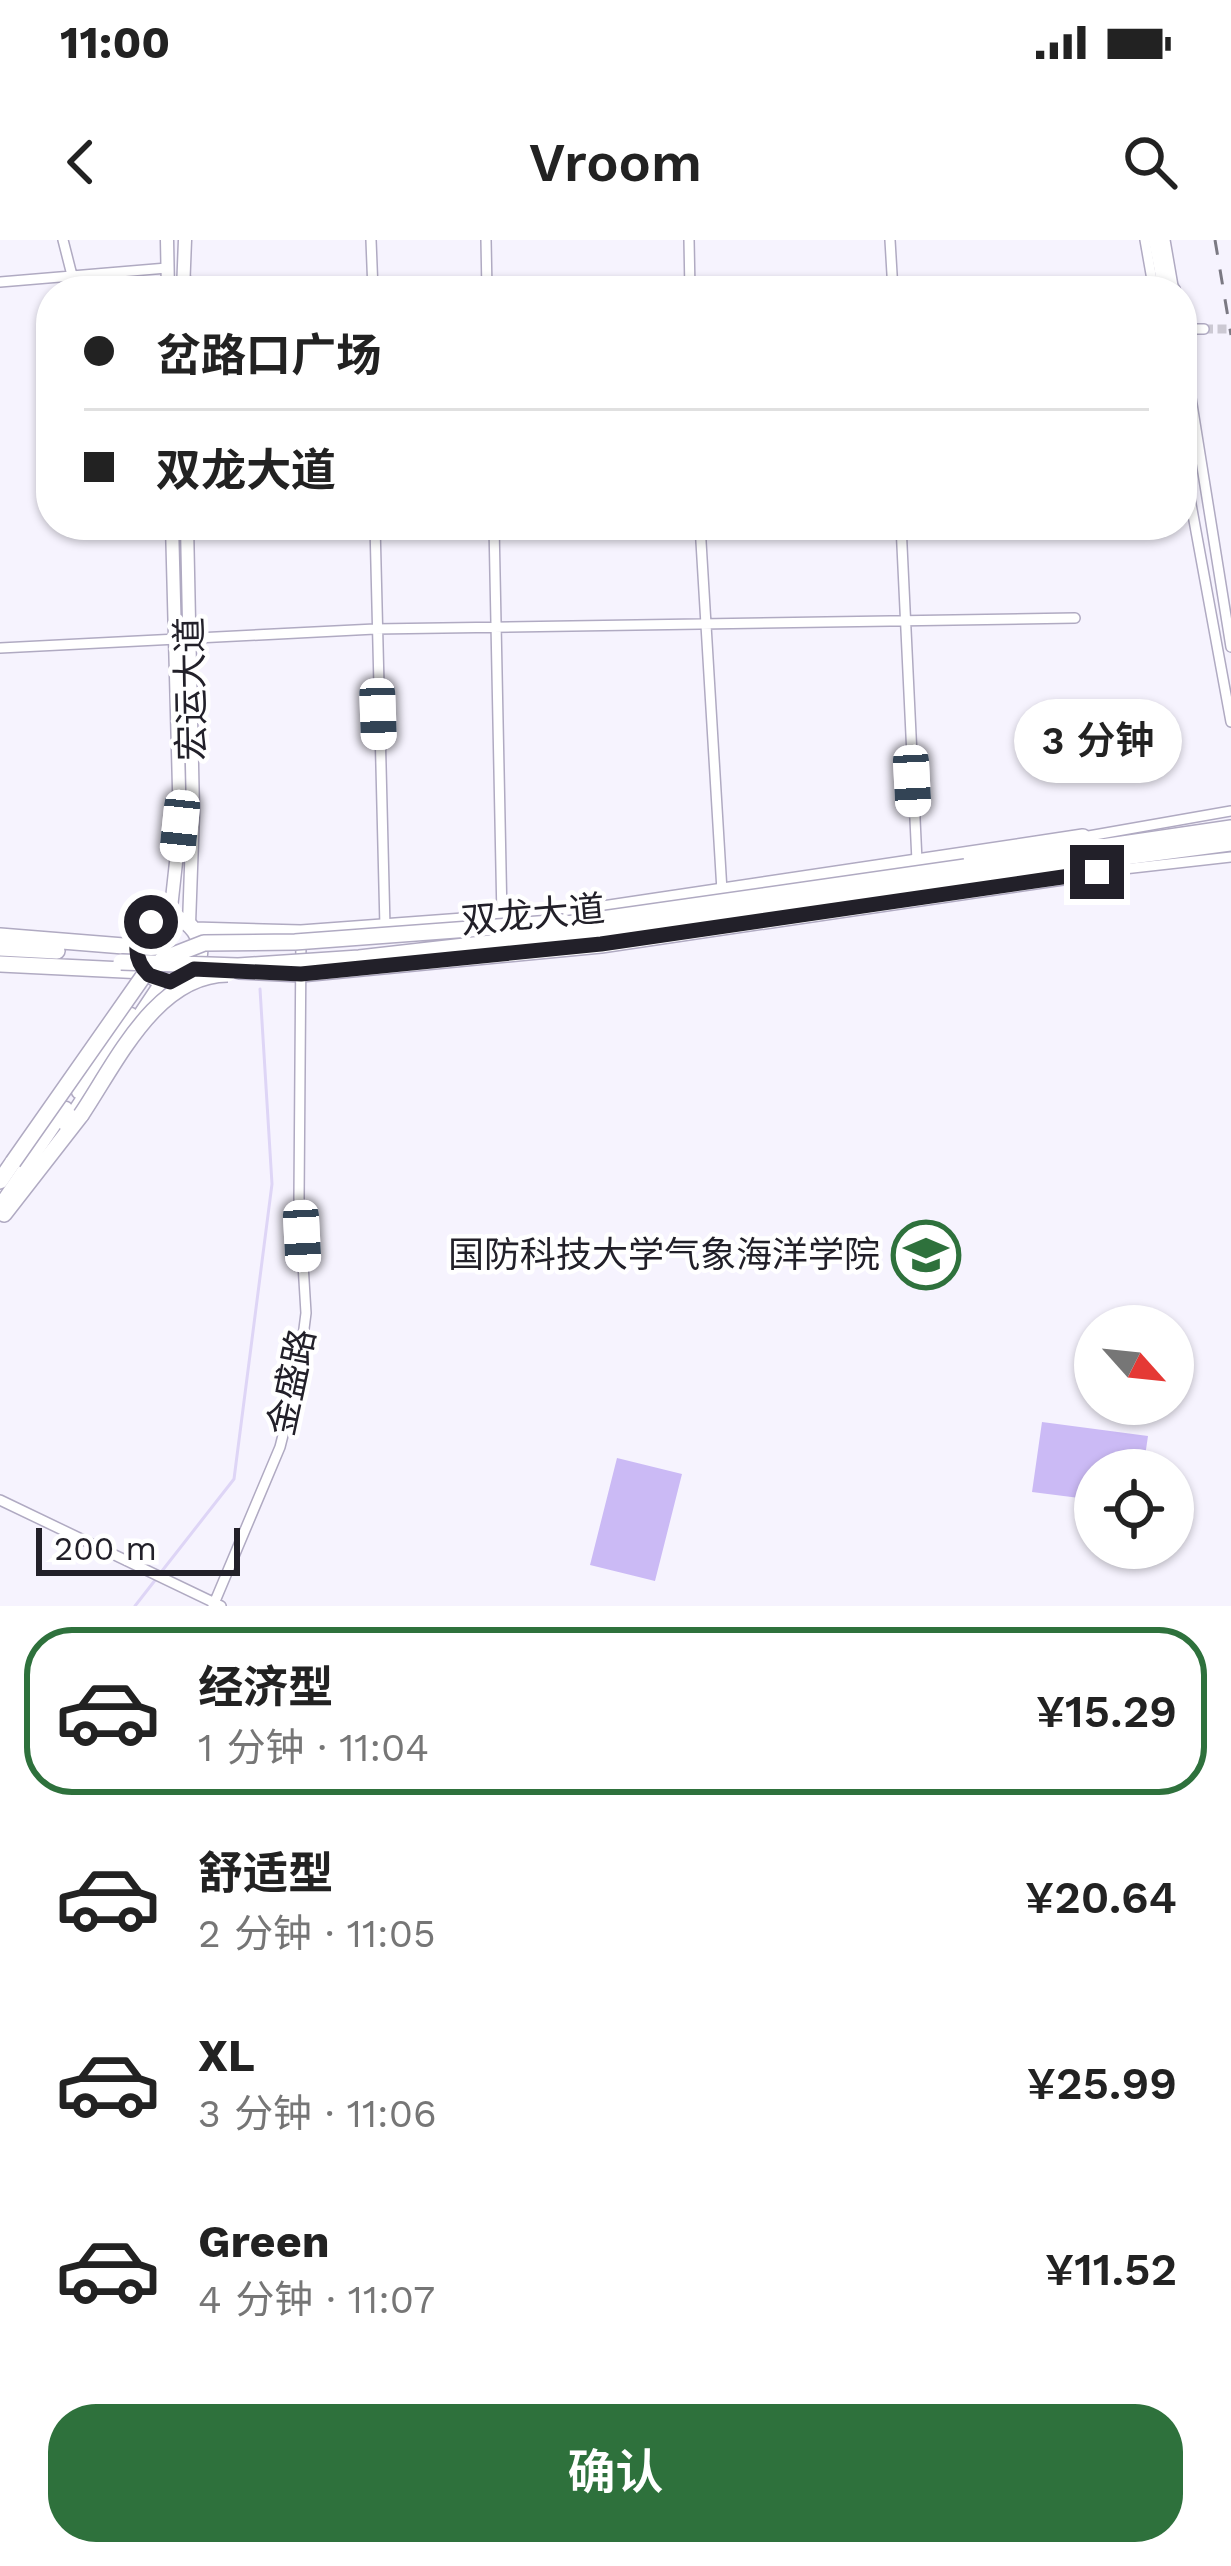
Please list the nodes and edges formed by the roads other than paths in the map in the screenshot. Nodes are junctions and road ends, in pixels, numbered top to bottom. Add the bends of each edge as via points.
1 (63, 240) edge
2 (371, 240) edge
3 (486, 240) edge
4 (688, 240) edge
5 (890, 240) edge
6 (1144, 240) edge
7 (1155, 240) edge
8 (1166, 240) edge
9 (166, 243) edge
10 (186, 243) edge
11 (167, 268) junction
12 (73, 275) junction
13 (63, 276) edge
14 (167, 276) edge
15 (184, 276) edge
16 (373, 276) edge
17 (487, 276) edge
18 (689, 276) edge
19 (892, 276) edge
20 (1151, 276) edge
21 (1162, 276) edge
22 (1172, 276) edge
23 (36, 279) edge
24 (0, 282) edge
25 (1197, 329) edge
26 (1204, 329) tunnel mouth
27 (1197, 431) edge
28 (172, 540) edge
29 (188, 540) edge
30 (375, 540) edge
31 (495, 540) edge
32 (701, 540) edge
33 (901, 540) edge
34 (1196, 540) edge
35 (1208, 609) junction
36 (1227, 609) edge
37 (1075, 618) dead end
38 (904, 619) junction
39 (706, 621) junction
40 (499, 627) junction
41 (375, 629) junction
42 (191, 638) junction
43 (175, 641) junction
44 (1231, 647) edge
45 (0, 648) edge
46 (1231, 722) edge
47 (1231, 811) edge
48 (1231, 828) edge
49 (1083, 837) joint
50 (1231, 850) edge
51 (916, 862) junction
52 (1097, 872) joint
53 (965, 873) junction
54 (722, 893) junction
55 (821, 900) junction
56 (170, 917) junction
57 (502, 918) junction
58 (585, 921) junction
59 (192, 927) junction
60 (385, 927) junction
61 (301, 933) junction
62 (0, 936) edge
63 (136, 946) junction
64 (0, 951) edge
65 (0, 964) edge
66 (194, 969) junction
67 (301, 974) junction
68 (154, 977) junction
69 (0, 1181) edge
70 (2, 1213) edge
71 (0, 1500) edge
72 (214, 1605) edge

1 - 12 street
2 - 16 street
3 - 17 street
4 - 18 street
5 - 19 street
6 - 20 street
7 - 21 main road
8 - 22 street
9 - 11 main road
10 - 15 main road
11 - 12 street
11 - 14 main road
12 - 13 street
23 - 24 street
25 - 26 street
27 - 36 street
28 - 43 main road, 宏运大道
29 - 42 main road, 宏运大道
30 - 41 street
31 - 40 street
32 - 39 street
33 - 38 street
34 - 35 street
35 - 36 street
35 - 46 street
36 - 44 street
37 - 38 street
38 - 39 street
38 - 51 street
39 - 40 street
39 - 54 street
40 - 41 street
40 - 57 street
41 - 42 street
41 - 60 street
42 - 43 street
42 - 59 main road, 宏运大道
43 - 45 street
43 - 56 main road, 宏运大道 via 180,826
47 - 49 street
48 - 53 highway, 双龙大道
49 - 51 highway, 双龙大道
50 - 52 street
50 - 53 highway, 双龙大道
51 - 54 highway, 双龙大道
52 - 67 highway, 双龙大道 via 601,944
53 - 55 highway, 双龙大道, bridge
53 - 58 highway, 双龙大道, bridge
54 - 57 highway, 双龙大道
55 - 64 highway, 双龙大道, bridge via 311,963
55 - 70 highway, bridge via 575,943 215,974 176,990 154,1010
56 - 59 highway
56 - 63 highway via 151,922
57 - 60 highway, 双龙大道
58 - 64 highway, 双龙大道, bridge via 306,954
58 - 69 highway, bridge via 182,948 142,978
59 - 61 highway, 双龙大道
59 - 66 highway via 201,949
60 - 61 highway, 双龙大道
61 - 67 street, 金盛路
62 - 63 highway
63 - 68 highway
65 - 68 highway
66 - 67 highway, 双龙大道
66 - 68 highway via 179,980
67 - 72 street, 金盛路 via 306,1313 298,1376 280,1447
68 - 70 main road
71 - 72 street

